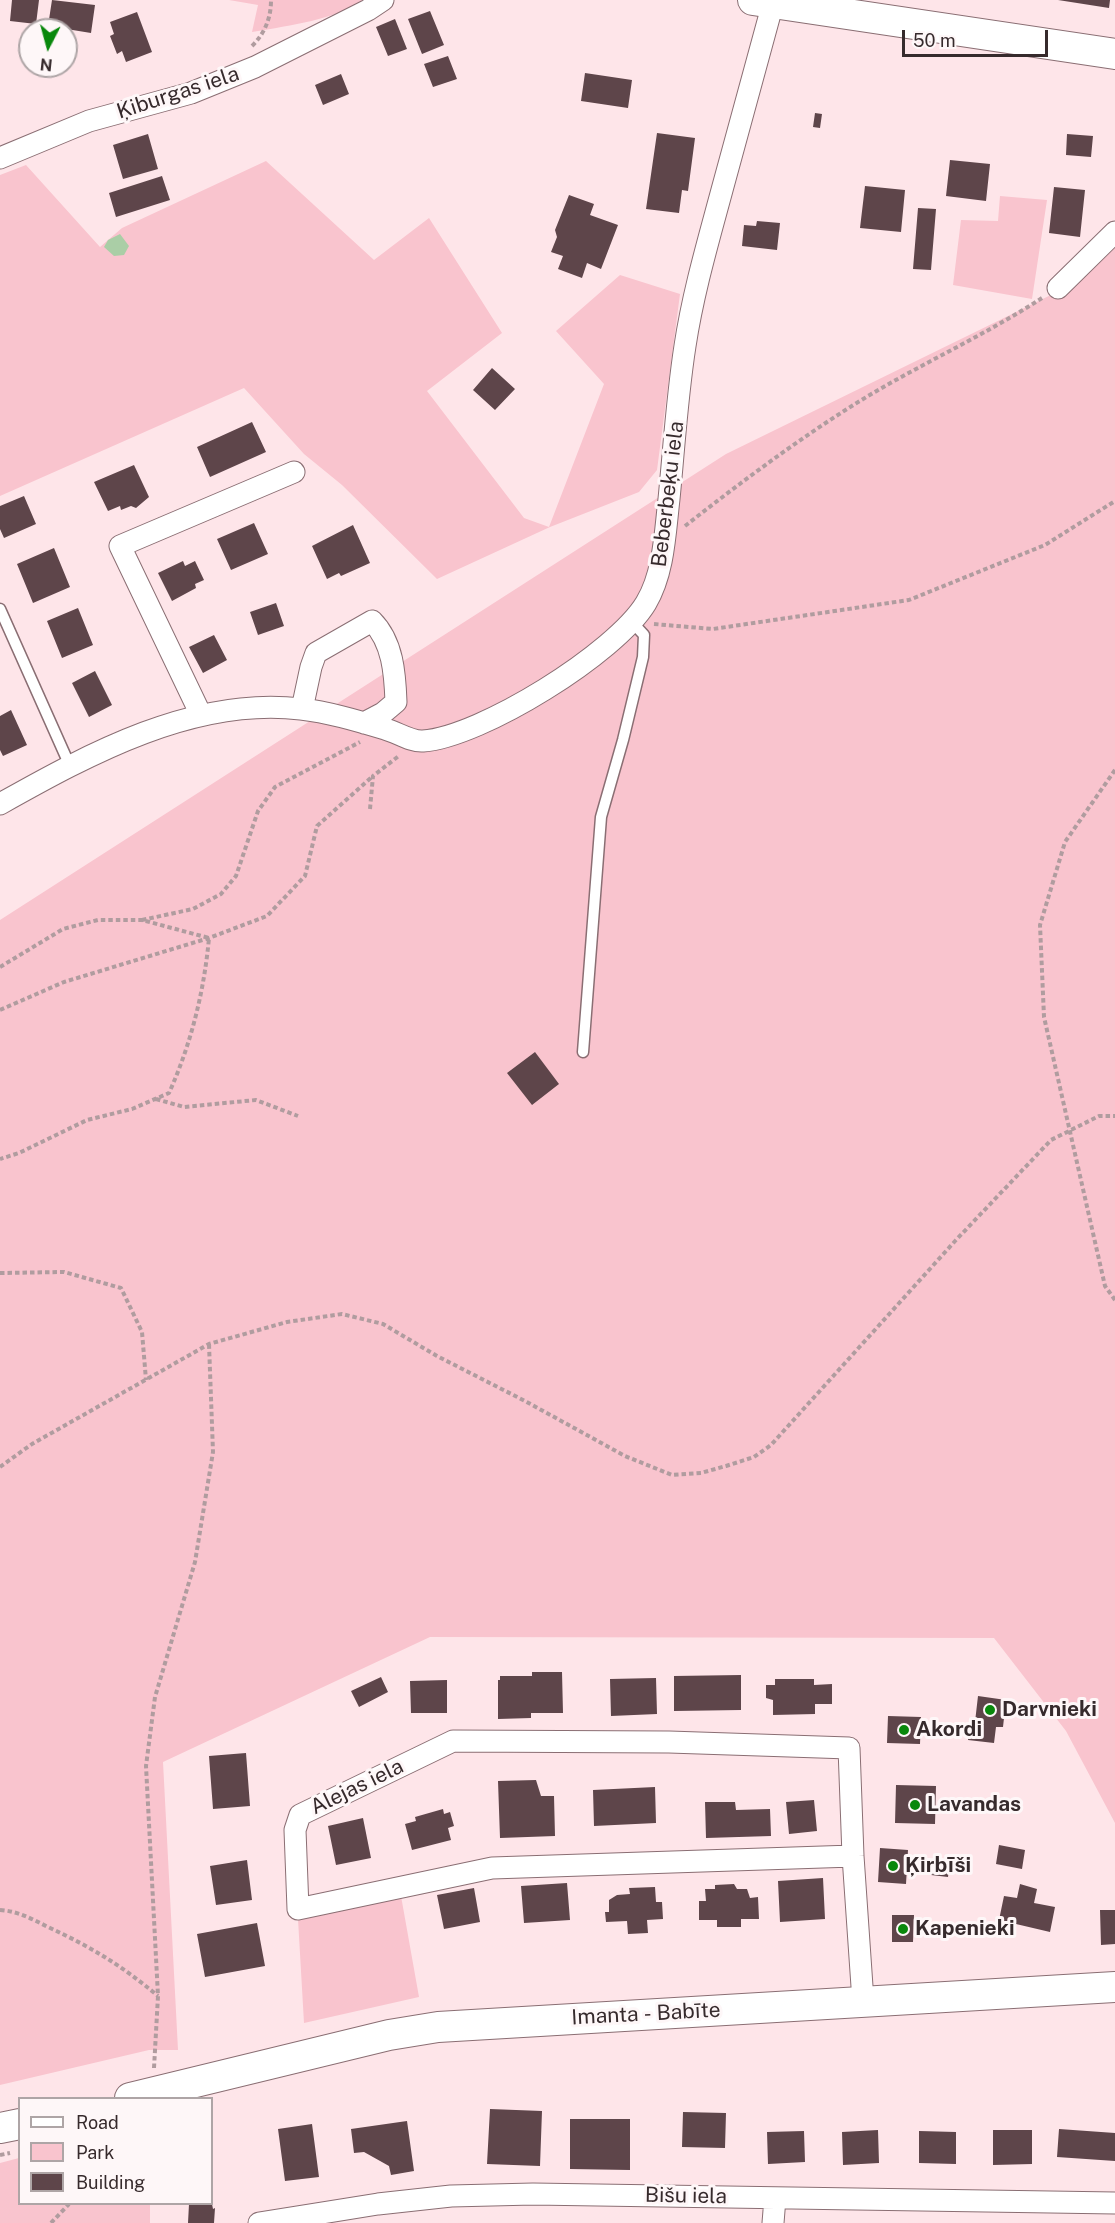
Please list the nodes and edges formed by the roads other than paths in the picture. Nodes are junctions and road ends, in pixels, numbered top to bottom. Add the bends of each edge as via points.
1 (383, 0) edge
2 (763, 2) edge
3 (1115, 54) edge
4 (0, 158) edge
5 (1115, 232) edge
6 (1058, 288) road end
7 (294, 472) dead end
8 (0, 609) edge
9 (632, 622) junction
10 (302, 709) junction
11 (201, 715) junction
12 (363, 723) junction
13 (70, 766) junction
14 (0, 804) edge
15 (583, 1052) dead end
16 (853, 1857) junction
17 (1115, 1987) edge
18 (863, 2001) junction
19 (141, 2096) edge
20 (18, 2124) edge
21 (0, 2128) edge
22 (775, 2198) junction
23 (1115, 2203) edge
24 (259, 2223) edge
25 (773, 2223) edge

1 - 4 street, Ķiburgas iela via 255,67 191,93 89,121
2 - 3 main road
2 - 9 street, Beberbeķu iela via 685,347 664,543 654,585
5 - 6 street
7 - 11 street via 120,546
8 - 13 lane
9 - 12 street, Beberbeķu iela via 550,687 495,717 438,739 418,741
9 - 15 lane via 644,635 643,657 601,816
10 - 11 street via 252,706
10 - 12 street
10 - 12 street via 316,653 372,621 390,651 396,702
11 - 13 street
13 - 14 street
16 - 16 street, Alejas iela via 492,1868 298,1909 295,1830 300,1815 453,1741 849,1748
16 - 18 street
17 - 18 main road, Imanta - Babīte
18 - 19 main road, Imanta - Babīte via 438,2027 378,2037
20 - 21 main road
22 - 23 street, Bišu iela
22 - 24 street, Bišu iela via 452,2196
22 - 25 street

